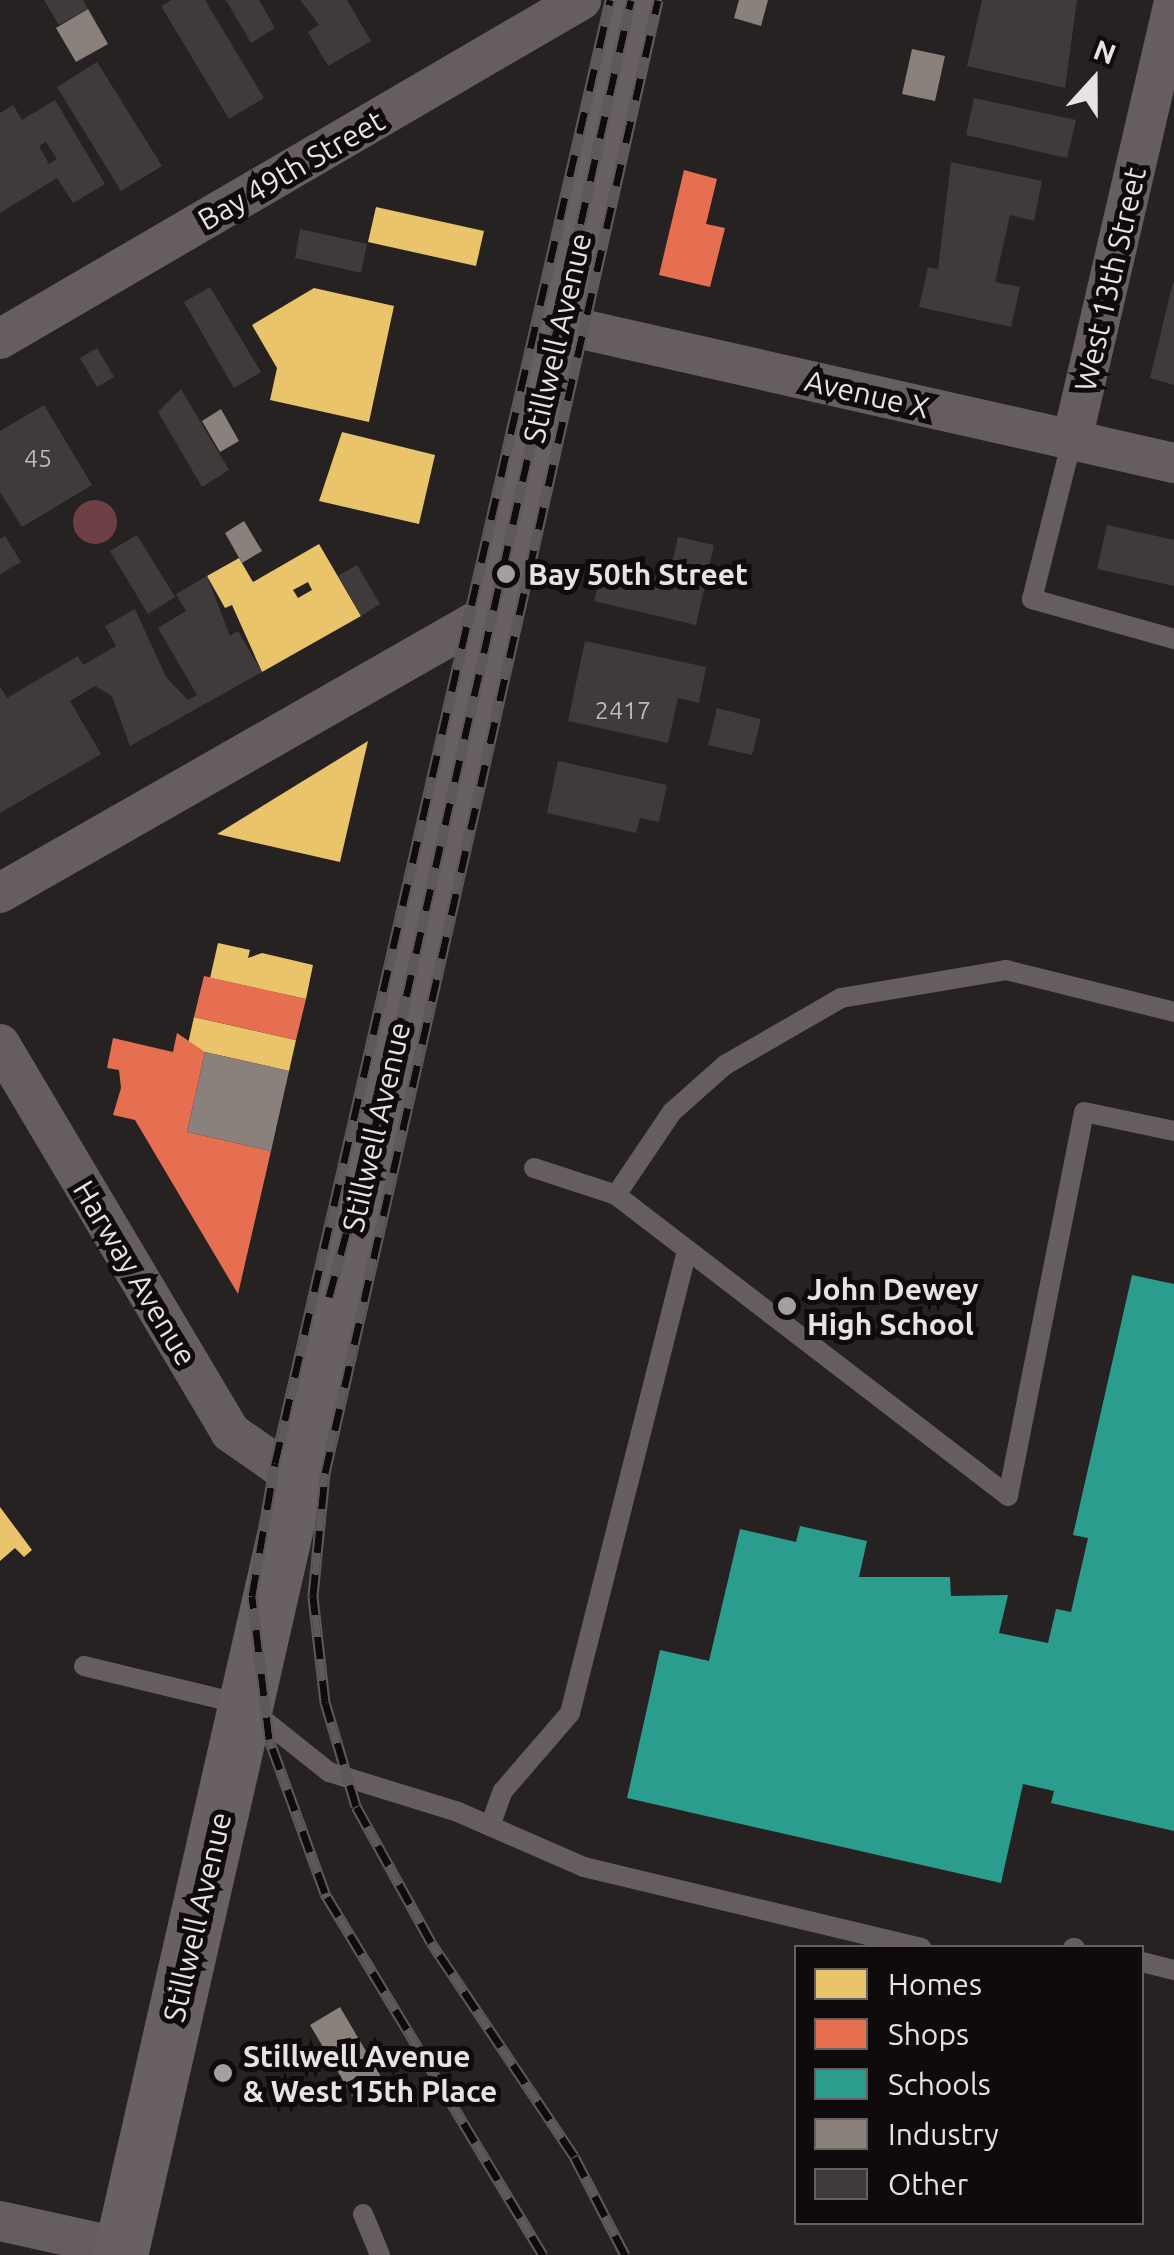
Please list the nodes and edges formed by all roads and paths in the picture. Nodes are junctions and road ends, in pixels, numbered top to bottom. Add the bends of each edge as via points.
1 (581, 0) edge
2 (634, 0) edge
3 (1174, 0) edge
4 (560, 324) junction
5 (0, 340) edge
6 (1072, 440) junction
7 (1174, 463) edge
8 (494, 611) junction
9 (1174, 639) edge
10 (0, 893) edge
11 (1174, 1012) edge
12 (0, 1044) edge
13 (1174, 1131) edge
14 (534, 1168) dead end
15 (616, 1195) junction
16 (687, 1251) junction
17 (296, 1478) junction
18 (84, 1666) dead end
19 (245, 1705) junction
20 (490, 1826) junction
21 (909, 1945) edge
22 (1144, 1962) edge
23 (1174, 1970) edge
24 (364, 2214) dead end
25 (0, 2221) edge
26 (121, 2251) edge
27 (380, 2255) edge

1 - 5 street, Bay 49th Street
2 - 4 main road, Stillwell Avenue
3 - 6 street, West 13th Street
4 - 6 street, Avenue X
4 - 8 main road, Stillwell Avenue
6 - 7 street, Avenue X
6 - 9 lane via 1032,599
8 - 10 street
8 - 17 main road, Stillwell Avenue
11 - 15 lane via 1006,970 840,998 725,1065 672,1112
12 - 17 street, Harway Avenue via 230,1432
13 - 16 lane via 1084,1112 1008,1496
14 - 15 lane
15 - 16 lane
16 - 20 lane via 570,1713 503,1791
17 - 19 main road, Stillwell Avenue
18 - 19 lane
19 - 20 lane via 330,1772
19 - 26 main road, Stillwell Avenue
20 - 21 lane via 584,1867
22 - 23 lane
24 - 27 lane
25 - 26 street

